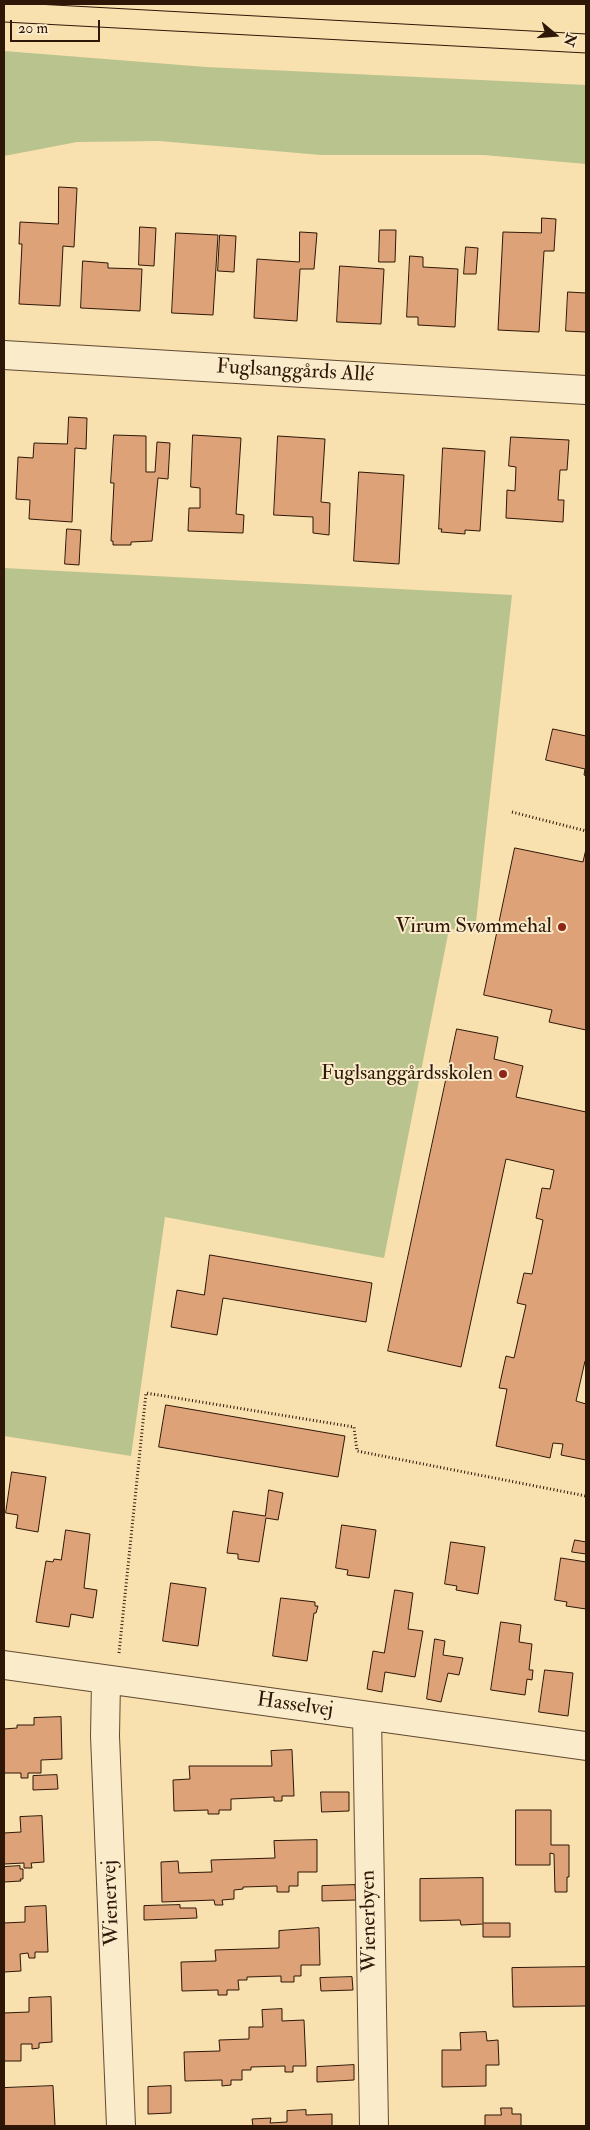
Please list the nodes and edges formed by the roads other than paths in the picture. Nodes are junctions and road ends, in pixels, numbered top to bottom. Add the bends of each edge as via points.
1 (4, 355) edge
2 (586, 390) edge
3 (4, 1665) edge
4 (111, 1681) junction
5 (367, 1716) junction
6 (586, 1746) edge
7 (121, 2126) edge
8 (374, 2126) edge

1 - 2 street, Fuglsanggårds Allé
3 - 4 street, Hasselvej
4 - 5 street, Hasselvej
4 - 7 street, Wienervej via 105,1736
5 - 6 street, Hasselvej
5 - 8 street, Wienerbyen

